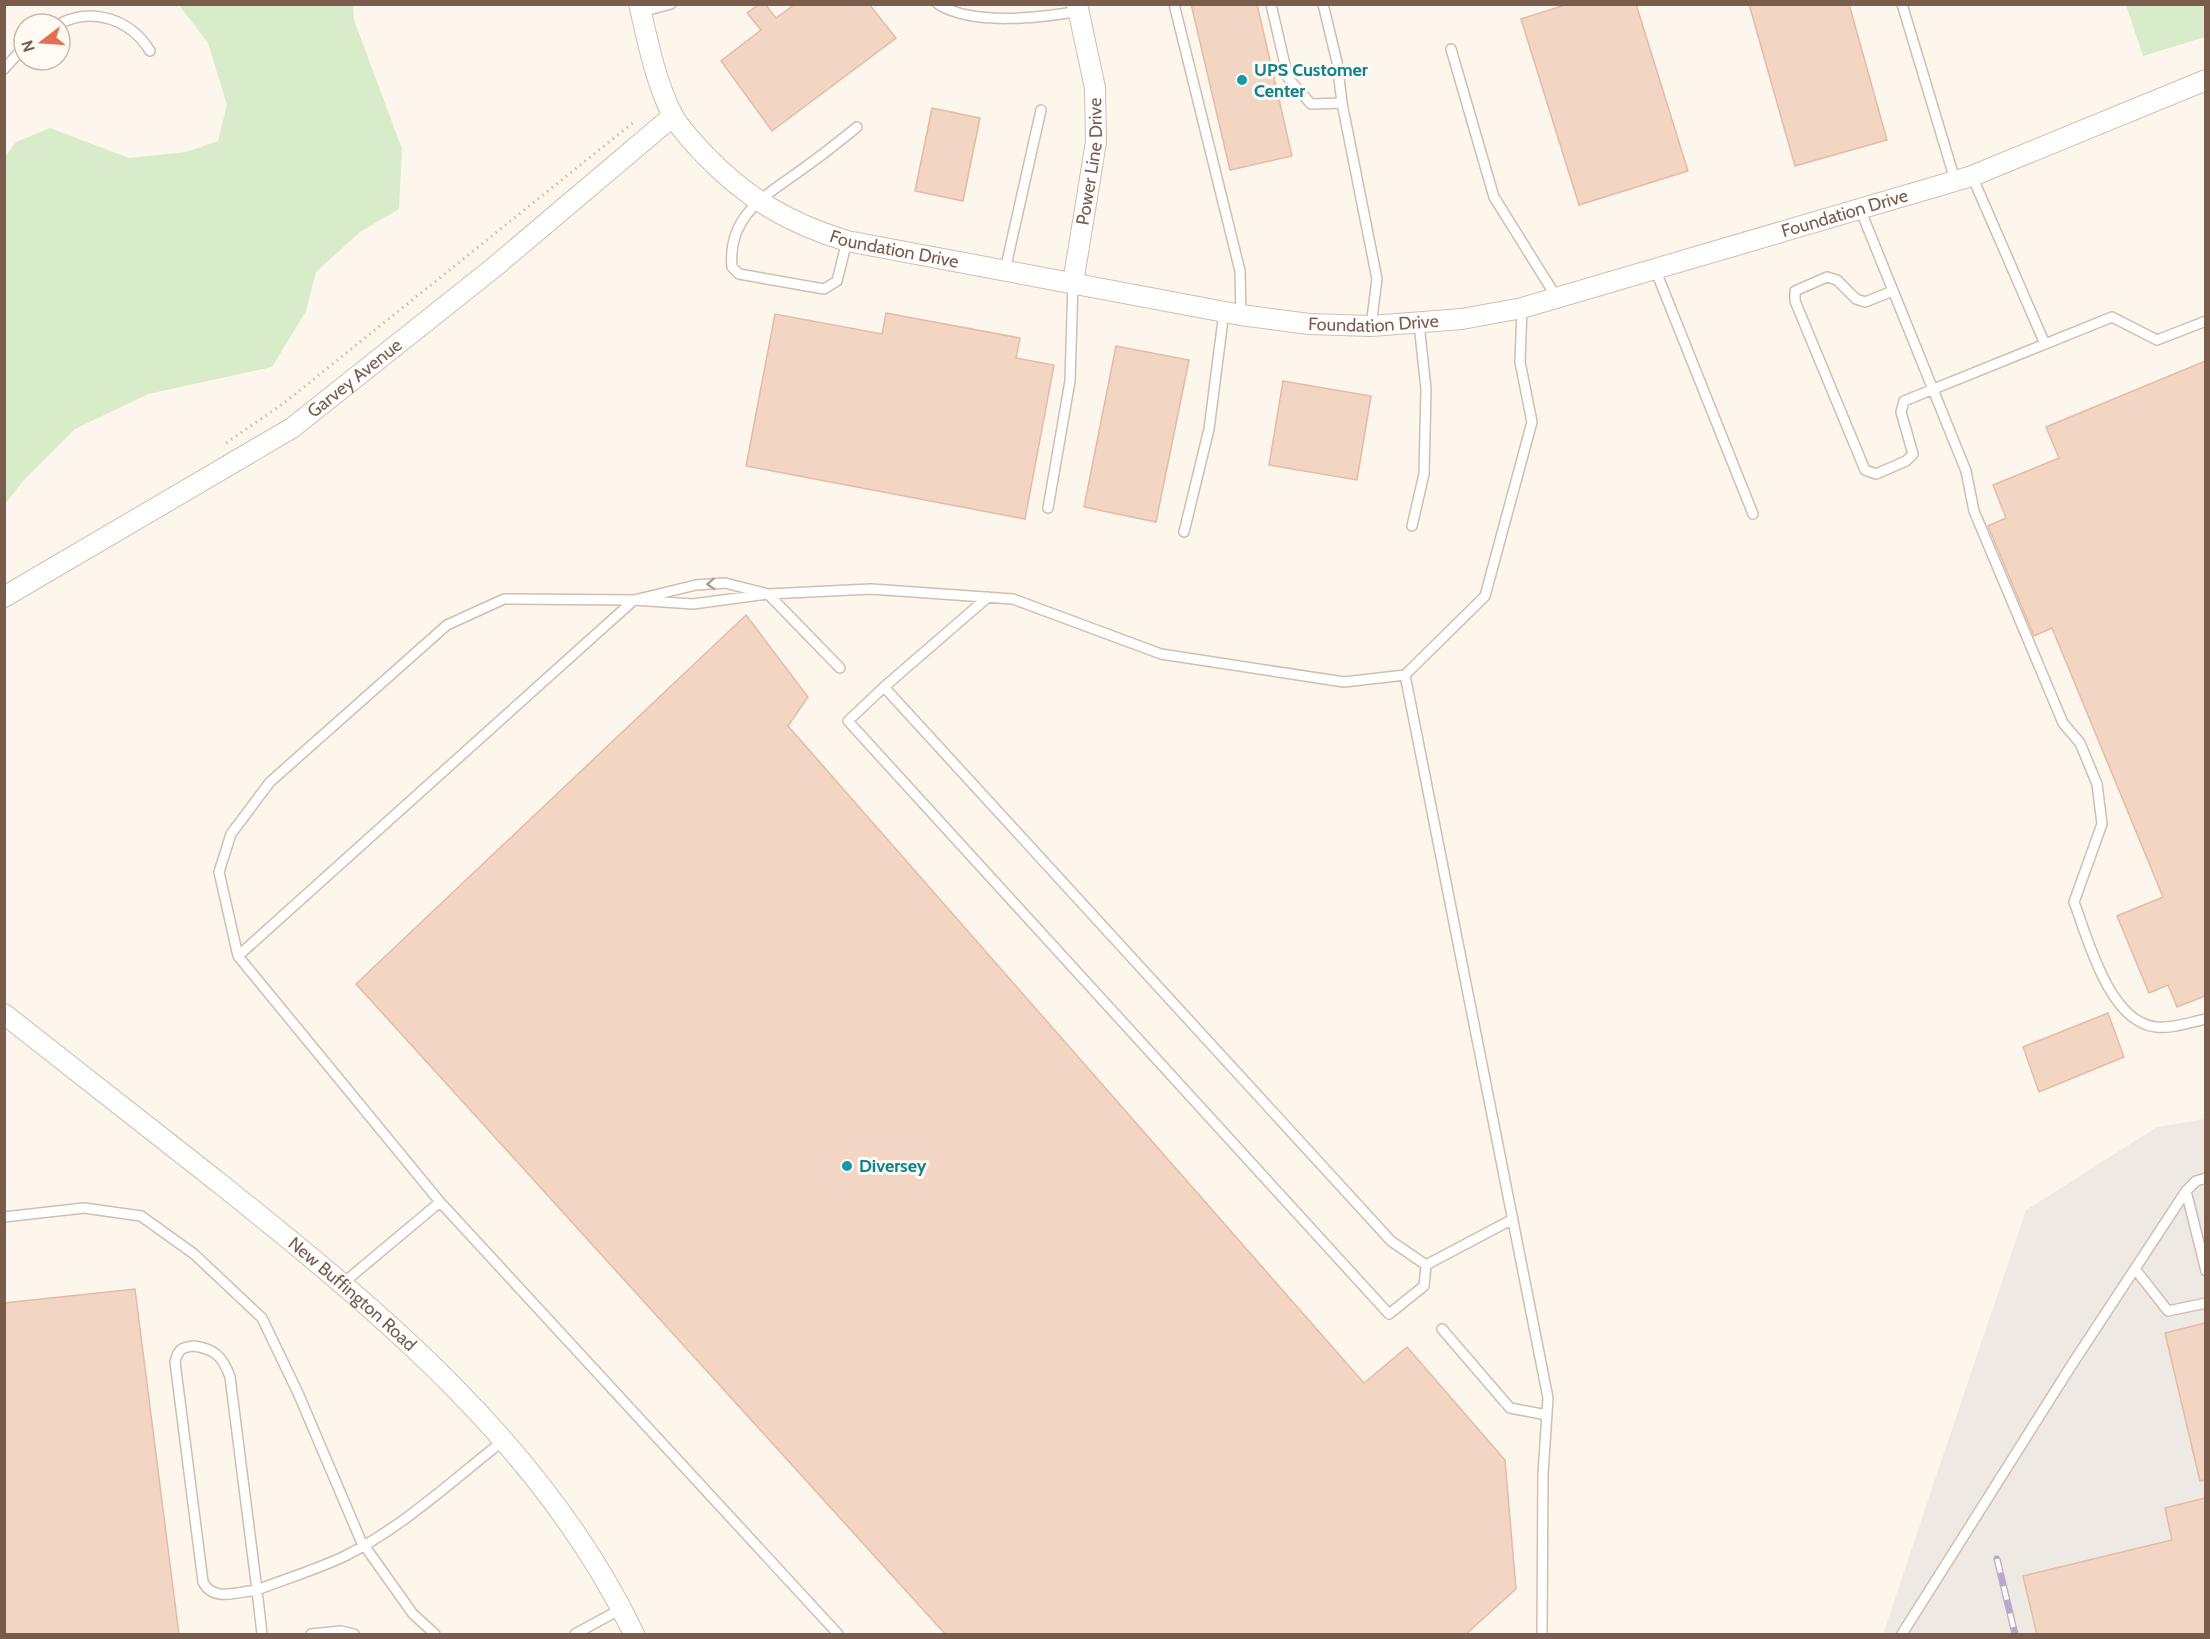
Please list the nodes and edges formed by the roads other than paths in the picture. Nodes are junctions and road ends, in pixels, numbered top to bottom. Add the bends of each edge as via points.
1 (671, 4) edge
2 (938, 4) edge
3 (1174, 4) edge
4 (1271, 4) edge
5 (1323, 4) edge
6 (1902, 4) edge
7 (640, 8) edge
8 (1078, 8) edge
9 (72, 19) edge
10 (1451, 49) dead end
11 (150, 51) dead end
12 (2205, 80) edge
13 (1342, 102) junction
14 (1041, 110) dead end
15 (673, 116) junction
16 (856, 127) dead end
17 (1964, 178) junction
18 (756, 200) junction
19 (1860, 209) junction
20 (847, 241) junction
21 (1655, 269) junction
22 (1005, 270) junction
23 (1073, 283) junction
24 (1893, 291) junction
25 (1557, 298) junction
26 (1522, 309) junction
27 (1233, 314) junction
28 (2205, 321) edge
29 (1419, 324) junction
30 (1371, 326) junction
31 (2045, 344) junction
32 (1933, 388) junction
33 (1048, 508) dead end
34 (1753, 514) dead end
35 (1412, 526) dead end
36 (1184, 532) dead end
37 (768, 594) junction
38 (4, 597) edge
39 (988, 597) junction
40 (634, 600) junction
41 (840, 668) dead end
42 (1405, 675) junction
43 (884, 687) junction
44 (238, 956) junction
45 (4, 1014) edge
46 (2205, 1019) edge
47 (2205, 1178) edge
48 (2186, 1191) junction
49 (440, 1202) junction
50 (4, 1217) edge
51 (1513, 1219) junction
52 (1426, 1265) junction
53 (2135, 1269) junction
54 (2205, 1271) edge
55 (342, 1284) junction
56 (2205, 1303) edge
57 (1442, 1329) dead end
58 (1547, 1415) junction
59 (504, 1440) junction
60 (364, 1544) junction
61 (257, 1590) junction
62 (621, 1609) junction
63 (262, 1635) edge
64 (311, 1635) edge
65 (354, 1635) edge
66 (435, 1635) edge
67 (575, 1635) edge
68 (633, 1635) edge
69 (838, 1635) edge
70 (1542, 1635) edge
71 (1902, 1635) edge

1 - 7 lane
2 - 8 lane via 947,10 999,18 1036,18
3 - 27 lane via 1240,271
4 - 13 lane via 1287,78 1311,104
5 - 13 lane
6 - 17 lane
7 - 15 street, Foundation Drive via 656,76
8 - 23 street, Power Line Drive via 1095,88 1096,142
9 - 11 lane via 90,15 111,17 141,37
10 - 25 lane via 1494,197
12 - 17 street, Foundation Drive
13 - 30 lane via 1377,279
14 - 22 lane
15 - 18 street, Foundation Drive via 726,177
15 - 38 street, Garvey Avenue via 492,269 292,428
16 - 18 lane
17 - 19 street, Foundation Drive
17 - 31 lane
18 - 20 street, Foundation Drive via 814,231
18 - 20 lane via 736,231 731,253 732,267 740,274 824,289 837,281
19 - 21 street, Foundation Drive
19 - 24 lane
20 - 22 street, Foundation Drive
21 - 25 street, Foundation Drive
21 - 34 lane
22 - 23 street, Foundation Drive
23 - 27 street, Foundation Drive
23 - 33 lane via 1070,381
24 - 32 lane
24 - 32 lane via 1865,302 1827,277 1796,291 1795,301 1865,470 1876,474 1913,454 1901,412 1904,401
25 - 26 street, Foundation Drive
26 - 29 street, Foundation Drive
26 - 42 lane via 1520,362 1532,422 1485,596
27 - 30 street, Foundation Drive via 1309,324
27 - 36 lane
28 - 31 lane via 2157,340 2112,317
29 - 30 street, Foundation Drive
29 - 35 lane via 1426,389 1424,474
31 - 32 lane
32 - 46 lane via 1966,471 1974,511 2062,723 2080,743 2097,784 2102,824 2074,902 2112,997 2133,1018 2155,1027
37 - 39 lane via 871,589
37 - 40 lane via 693,604
37 -> 40 lane via 725,583 696,585
37 - 41 lane
39 - 42 lane via 1013,599 1161,654 1344,682
39 - 43 lane
40 - 44 lane
40 - 44 lane via 504,600 447,625 270,782 231,834 219,872
42 - 51 lane
43 - 52 lane via 1391,1241
43 - 52 lane via 848,722 1389,1314 1424,1286
44 - 49 lane
45 - 55 street, New Buffington Road
47 - 48 lane
48 - 53 lane
48 - 54 lane
49 - 55 lane
49 - 69 lane
50 - 60 lane via 84,1208 141,1216 194,1254 261,1318
51 - 52 lane
51 - 58 lane via 1548,1398
53 - 56 lane via 2168,1311
53 - 71 lane
55 - 59 street, New Buffington Road
57 - 58 lane via 1510,1408
58 - 70 lane
59 - 60 lane via 400,1522
59 - 62 street, New Buffington Road via 578,1537
60 - 61 lane via 344,1556
60 - 66 lane via 413,1614
61 - 61 lane via 230,1377 224,1359 209,1348 184,1347 175,1362 203,1582 216,1595
61 - 63 lane
62 - 67 lane
62 - 68 street, New Buffington Road
64 - 65 lane via 341,1631

